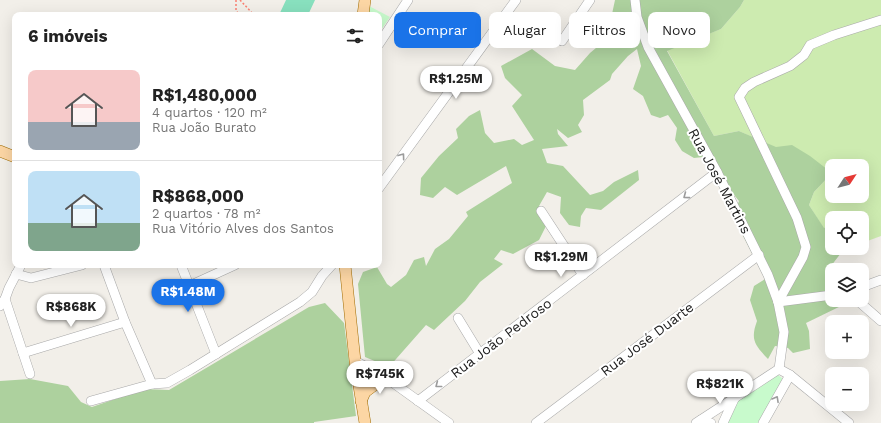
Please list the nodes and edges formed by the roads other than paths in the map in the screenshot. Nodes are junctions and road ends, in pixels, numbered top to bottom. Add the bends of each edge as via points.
1 (365, 0) edge
2 (408, 0) edge
3 (516, 0) edge
4 (590, 0) edge
5 (635, 0) edge
6 (363, 12) edge
7 (881, 20) edge
8 (382, 39) edge
9 (562, 41) dead end
10 (0, 151) edge
11 (12, 156) edge
12 (717, 172) junction
13 (382, 182) edge
14 (541, 211) dead end
15 (758, 255) junction
16 (19, 268) edge
17 (70, 268) edge
18 (105, 268) edge
19 (182, 268) edge
20 (228, 268) edge
21 (329, 268) edge
22 (345, 268) edge
23 (16, 274) junction
24 (582, 275) junction
25 (881, 280) edge
26 (869, 284) edge
27 (189, 286) junction
28 (825, 295) edge
29 (778, 302) junction
30 (3, 303) edge
31 (865, 307) edge
32 (458, 318) dead end
33 (881, 321) edge
34 (125, 322) junction
35 (23, 353) junction
36 (216, 354) junction
37 (480, 354) junction
38 (355, 361) junction
39 (779, 369) junction
40 (30, 374) dead end
41 (790, 376) junction
42 (385, 377) junction
43 (152, 384) junction
44 (736, 396) junction
45 (91, 401) dead end
46 (361, 401) junction
47 (418, 401) junction
48 (699, 421) edge
49 (845, 421) edge
50 (365, 423) edge
51 (449, 423) edge
52 (536, 423) edge
53 (711, 423) edge
54 (723, 423) edge
55 (763, 423) edge

1 - 6 main road
2 - 8 street
13 -> 3 street
4 - 9 street
5 - 12 street, Rua José Martins via 637,17 648,47
7 - 29 street via 810,45 804,56 790,66 754,82 745,88 739,97 797,218 806,247
10 - 11 main road
12 - 15 street, Rua José Martins
12 -> 24 street, Rua João Pedroso
14 - 24 street
15 - 29 street, Rua José Martins
15 - 52 street, Rua José Duarte
16 - 23 street
17 - 23 street via 31,278
18 - 34 street
19 - 27 street
20 - 27 street
21 - 36 street via 312,292 300,302
22 - 38 main road
23 - 30 street
24 - 37 street, Rua João Pedroso
25 - 26 street
27 - 36 street
28 - 29 street
29 - 39 street, Rua José Martins via 784,332
30 - 35 street
31 - 33 street
32 - 37 street
34 - 35 street
34 - 43 street
35 - 40 street
36 - 43 street via 167,383
37 -> 47 street, Rua João Pedroso
38 - 42 street
38 - 46 main road
39 - 41 street
39 - 44 street
41 - 49 street
55 -> 41 street
42 - 46 main road via 365,392
42 - 47 street
43 - 45 street
44 - 48 street
44 - 54 street
46 - 50 main road
47 - 51 street
48 - 53 street

